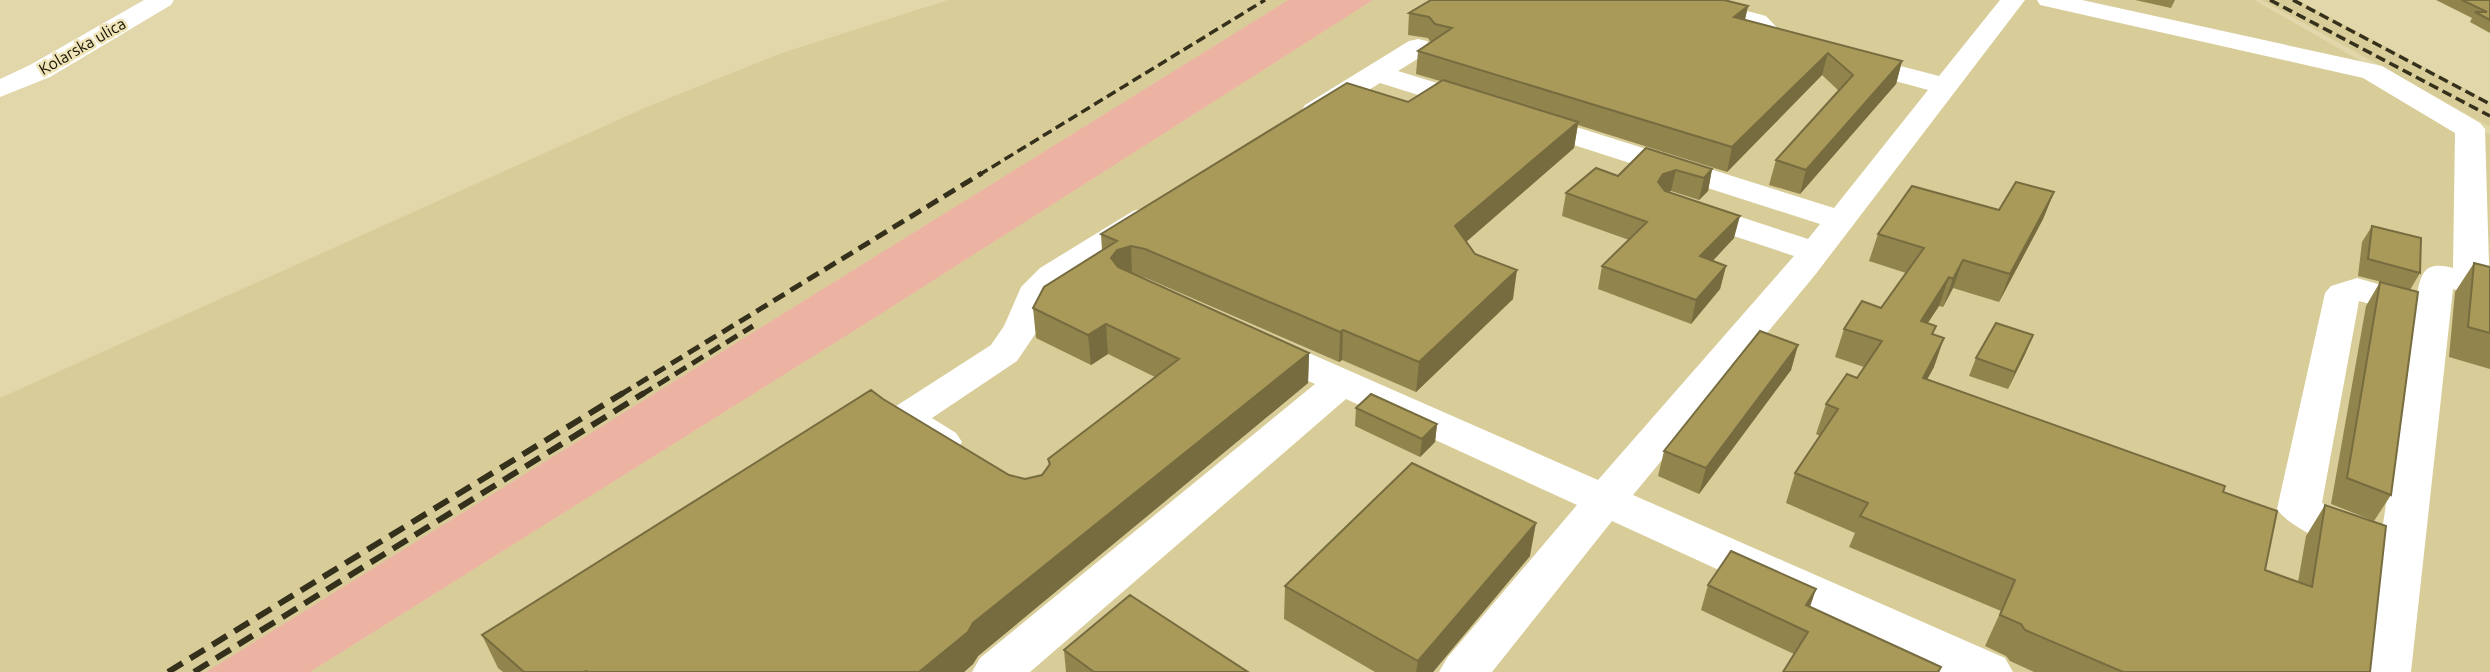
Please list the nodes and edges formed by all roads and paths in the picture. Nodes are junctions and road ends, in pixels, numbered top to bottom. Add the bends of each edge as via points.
1 (162, 0) edge
2 (1676, 0) edge
3 (2012, 0) edge
4 (2049, 0) edge
5 (1418, 47) edge
6 (1377, 73) junction
7 (1945, 86) junction
8 (0, 89) edge
9 (1284, 131) edge
10 (1168, 203) edge
11 (1672, 205) edge
12 (1840, 220) junction
13 (1815, 252) junction
14 (2486, 287) edge
15 (2433, 310) junction
16 (1231, 332) edge
17 (1342, 382) junction
18 (973, 460) edge
19 (1604, 501) junction
20 (2402, 550) junction
21 (997, 672) edge
22 (1464, 672) edge
23 (1988, 672) edge
24 (2386, 672) edge

1 - 8 street, Kolarska ulica
2 - 7 street via 1757,21 1776,41
3 - 7 street
4 - 14 street via 2372,72 2456,119 2470,129 2470,274
5 - 6 street
6 - 9 street
6 - 12 street
7 - 12 street
10 - 18 street via 1052,275 1038,287 1023,327 1004,353 904,419
11 - 13 street
12 - 13 street
13 - 19 street
14 - 15 street via 2440,275
15 - 20 street
15 - 20 street via 2357,289 2343,293 2299,509 2314,519
16 - 17 street
17 - 19 street
17 - 21 street
19 - 22 street
19 - 23 street
20 - 24 street

